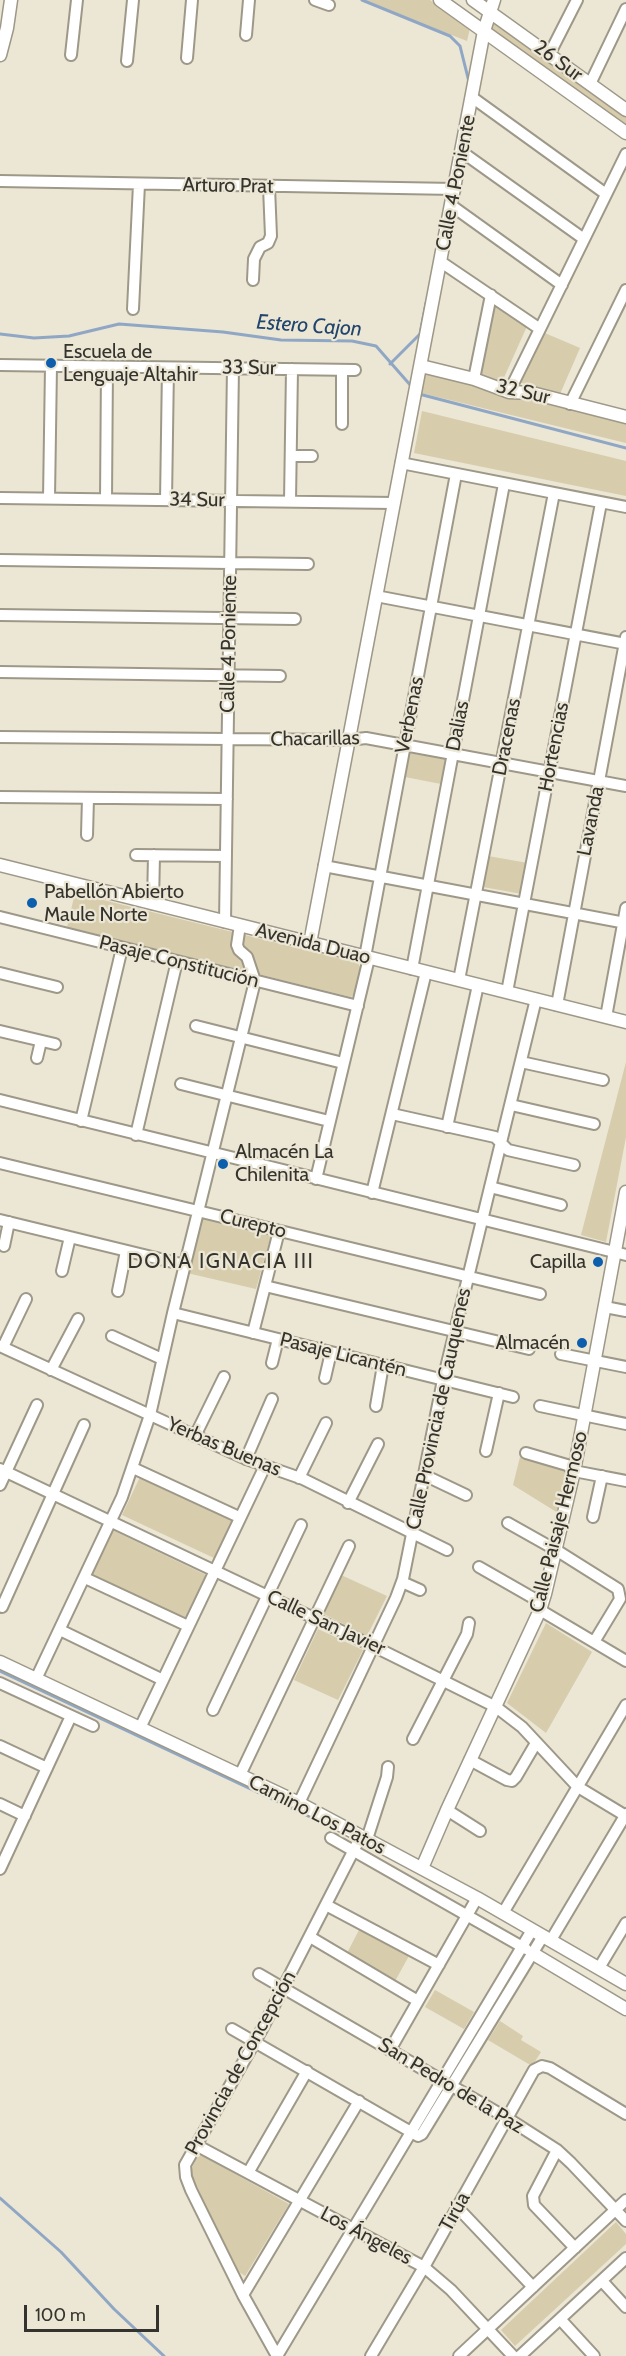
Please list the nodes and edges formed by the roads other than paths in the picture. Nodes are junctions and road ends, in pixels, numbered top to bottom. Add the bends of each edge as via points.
1 (11, 0) edge
2 (77, 0) edge
3 (133, 0) edge
4 (192, 0) edge
5 (249, 0) edge
6 (315, 0) edge
7 (440, 0) edge
8 (473, 0) edge
9 (576, 0) edge
10 (329, 5) dead end
11 (492, 6) edge
12 (626, 9) edge
13 (484, 31) junction
14 (246, 34) dead end
15 (0, 55) edge
16 (71, 55) dead end
17 (549, 55) junction
18 (186, 58) dead end
19 (127, 61) dead end
20 (590, 84) junction
21 (472, 98) junction
22 (626, 110) edge
23 (626, 133) edge
24 (462, 152) junction
25 (626, 154) edge
26 (0, 181) edge
27 (139, 184) junction
28 (269, 187) junction
29 (455, 189) junction
30 (606, 194) junction
31 (452, 206) junction
32 (584, 239) junction
33 (441, 262) junction
34 (253, 279) dead end
35 (562, 285) junction
36 (626, 290) edge
37 (491, 295) junction
38 (133, 309) dead end
39 (540, 329) junction
40 (0, 365) edge
41 (51, 366) junction
42 (421, 366) junction
43 (107, 367) junction
44 (233, 367) junction
45 (168, 368) junction
46 (292, 369) junction
47 (342, 370) junction
48 (355, 370) dead end
49 (474, 379) junction
50 (509, 392) junction
51 (570, 404) junction
52 (626, 417) edge
53 (342, 424) dead end
54 (291, 456) junction
55 (312, 456) dead end
56 (401, 464) junction
57 (456, 474) junction
58 (504, 484) junction
59 (554, 494) junction
60 (0, 498) edge
61 (49, 498) junction
62 (106, 499) junction
63 (166, 500) junction
64 (231, 500) junction
65 (290, 501) junction
66 (394, 503) junction
67 (602, 503) junction
68 (626, 507) edge
69 (0, 560) edge
70 (230, 562) junction
71 (308, 564) dead end
72 (376, 596) junction
73 (431, 607) junction
74 (0, 615) edge
75 (479, 616) junction
76 (229, 617) junction
77 (295, 619) dead end
78 (529, 625) junction
79 (576, 634) junction
80 (626, 642) edge
81 (0, 672) edge
82 (228, 674) junction
83 (280, 676) dead end
84 (0, 737) edge
85 (228, 740) junction
86 (349, 740) junction
87 (405, 744) junction
88 (453, 753) junction
89 (502, 762) junction
90 (549, 771) junction
91 (599, 781) junction
92 (626, 786) edge
93 (0, 797) edge
94 (88, 798) junction
95 (227, 799) junction
96 (87, 835) dead end
97 (136, 855) dead end
98 (154, 855) junction
99 (226, 856) junction
100 (0, 865) edge
101 (324, 866) junction
102 (380, 876) junction
103 (428, 885) junction
104 (476, 895) junction
105 (153, 904) junction
106 (524, 904) junction
107 (626, 908) edge
108 (574, 913) junction
109 (0, 917) edge
110 (225, 922) junction
111 (625, 923) edge
112 (240, 925) junction
113 (310, 943) junction
114 (122, 948) junction
115 (367, 957) junction
116 (177, 961) junction
117 (412, 969) junction
118 (426, 972) junction
119 (0, 973) edge
120 (459, 980) junction
121 (255, 981) junction
122 (478, 985) junction
123 (57, 987) dead end
124 (507, 992) junction
125 (536, 999) junction
126 (557, 1005) junction
127 (357, 1006) junction
128 (606, 1017) junction
129 (626, 1022) edge
130 (196, 1026) dead end
131 (0, 1031) edge
132 (241, 1037) junction
133 (41, 1041) junction
134 (55, 1044) dead end
135 (37, 1058) dead end
136 (521, 1062) junction
137 (343, 1063) junction
138 (603, 1080) dead end
139 (181, 1084) dead end
140 (226, 1095) junction
141 (0, 1101) edge
142 (510, 1105) junction
143 (392, 1114) junction
144 (81, 1121) junction
145 (329, 1121) junction
146 (594, 1124) dead end
147 (447, 1127) junction
148 (136, 1135) junction
149 (501, 1143) junction
150 (212, 1153) junction
151 (0, 1163) edge
152 (574, 1165) dead end
153 (316, 1179) junction
154 (490, 1187) junction
155 (372, 1193) junction
156 (626, 1193) edge
157 (561, 1205) dead end
158 (199, 1211) junction
159 (4, 1221) edge
160 (482, 1221) junction
161 (279, 1231) junction
162 (70, 1237) junction
163 (3, 1246) dead end
164 (126, 1251) junction
165 (621, 1254) edge
166 (185, 1265) junction
167 (62, 1271) dead end
168 (468, 1277) junction
169 (265, 1286) junction
170 (117, 1290) dead end
171 (540, 1294) dead end
172 (26, 1299) dead end
173 (605, 1307) junction
174 (626, 1311) edge
175 (173, 1313) junction
176 (78, 1319) dead end
177 (455, 1331) junction
178 (253, 1333) junction
179 (112, 1336) dead end
180 (278, 1339) junction
181 (1, 1346) edge
182 (529, 1349) dead end
183 (331, 1352) junction
184 (561, 1354) dead end
185 (162, 1359) junction
186 (595, 1361) junction
187 (272, 1363) dead end
188 (382, 1365) junction
189 (626, 1367) edge
190 (51, 1370) junction
191 (224, 1377) dead end
192 (325, 1378) dead end
193 (443, 1380) junction
194 (499, 1393) junction
195 (513, 1397) dead end
196 (272, 1399) dead end
197 (37, 1405) dead end
198 (376, 1406) dead end
199 (540, 1406) dead end
200 (150, 1415) junction
201 (584, 1416) junction
202 (326, 1423) dead end
203 (626, 1424) edge
204 (84, 1425) dead end
205 (195, 1436) junction
206 (378, 1444) dead end
207 (486, 1451) dead end
208 (526, 1453) dead end
209 (246, 1459) junction
210 (265, 1466) junction
211 (134, 1468) junction
212 (3, 1470) edge
213 (574, 1471) junction
214 (424, 1475) junction
215 (602, 1476) junction
216 (299, 1478) junction
217 (626, 1481) edge
218 (0, 1485) edge
219 (54, 1494) junction
220 (466, 1495) dead end
221 (348, 1503) junction
222 (594, 1517) dead end
223 (239, 1518) junction
224 (112, 1522) junction
225 (508, 1523) dead end
226 (300, 1525) dead end
227 (412, 1533) junction
228 (349, 1546) dead end
229 (447, 1550) dead end
230 (556, 1550) junction
231 (479, 1567) dead end
232 (215, 1570) junction
233 (85, 1578) junction
234 (402, 1582) junction
235 (420, 1590) dead end
236 (268, 1596) junction
237 (2, 1607) dead end
238 (541, 1607) junction
239 (315, 1618) junction
240 (469, 1623) dead end
241 (189, 1626) junction
242 (60, 1630) junction
243 (594, 1642) junction
244 (373, 1646) junction
245 (626, 1661) edge
246 (0, 1662) edge
247 (36, 1679) junction
248 (163, 1680) junction
249 (444, 1680) junction
250 (0, 1683) edge
251 (626, 1705) edge
252 (496, 1707) junction
253 (213, 1710) dead end
254 (71, 1716) junction
255 (93, 1726) dead end
256 (140, 1728) junction
257 (413, 1739) dead end
258 (536, 1743) junction
259 (0, 1746) edge
260 (470, 1760) junction
261 (388, 1767) dead end
262 (47, 1768) junction
263 (240, 1776) junction
264 (578, 1787) junction
265 (298, 1803) junction
266 (0, 1804) edge
267 (447, 1810) junction
268 (626, 1815) edge
269 (25, 1816) junction
270 (480, 1831) dead end
271 (364, 1837) junction
272 (331, 1838) dead end
273 (354, 1851) junction
274 (0, 1867) edge
275 (422, 1868) junction
276 (477, 1898) junction
277 (326, 1905) junction
278 (503, 1913) junction
279 (468, 1914) junction
280 (626, 1923) edge
281 (542, 1935) junction
282 (310, 1936) junction
283 (527, 1950) junction
284 (439, 1965) junction
285 (598, 1968) junction
286 (259, 1974) dead end
287 (626, 1984) edge
288 (284, 1989) junction
289 (418, 2001) junction
290 (626, 2008) edge
291 (232, 2029) dead end
292 (256, 2042) junction
293 (390, 2050) junction
294 (307, 2071) junction
295 (447, 2083) junction
296 (359, 2101) junction
297 (626, 2114) edge
298 (507, 2118) junction
299 (413, 2132) junction
300 (196, 2145) junction
301 (557, 2151) junction
302 (248, 2172) junction
303 (300, 2200) junction
304 (626, 2200) edge
305 (457, 2207) junction
306 (616, 2210) junction
307 (626, 2221) edge
308 (354, 2229) junction
309 (575, 2248) junction
310 (626, 2258) edge
311 (424, 2268) junction
312 (602, 2281) junction
313 (533, 2287) junction
314 (243, 2295) junction
315 (626, 2307) edge
316 (560, 2319) junction
317 (488, 2329) junction
318 (277, 2356) edge
319 (371, 2356) edge
320 (459, 2356) edge
321 (513, 2356) edge
322 (520, 2356) edge
323 (594, 2356) edge

1 - 15 street
2 - 16 street
3 - 19 street
4 - 18 street
5 - 14 street
6 - 10 street
7 - 13 street
8 - 11 street, 26 Sur
9 - 17 street
11 - 13 street, Calle 4 Poniente
11 - 17 street, 26 Sur
12 - 20 street
13 - 21 street, Calle 4 Poniente
13 - 23 street
17 - 20 street, 26 Sur
20 - 22 street, 26 Sur
21 - 24 street, Calle 4 Poniente
21 - 30 street
24 - 29 street, Calle 4 Poniente
24 - 32 street
25 - 30 street
26 - 27 street, Arturo Prat
27 - 28 street, Arturo Prat
27 - 38 street
28 - 29 street, Arturo Prat
28 - 34 street via 272,236 254,260
29 - 31 street, Calle 4 Poniente
30 - 32 street
31 - 33 street, Calle 4 Poniente
31 - 35 street
32 - 35 street
33 - 37 street
33 - 42 street, Calle 4 Poniente
35 - 39 street
36 - 51 street
37 - 39 street
37 - 49 street
39 - 50 street
40 - 41 street, 33 Sur
41 - 43 street, 33 Sur
41 - 61 street
42 - 49 street, 32 Sur
42 - 56 street, Calle 4 Poniente
43 - 45 street, 33 Sur
43 - 62 street
44 - 45 street, 33 Sur
44 - 46 street, 33 Sur
44 - 64 street, Calle 4 Poniente
45 - 63 street
46 - 47 street, 33 Sur
46 - 54 street
47 - 48 street, 33 Sur
47 - 53 street
49 - 50 street, 32 Sur
50 - 51 street, 32 Sur via 532,393
51 - 52 street, 32 Sur
54 - 55 street
54 - 65 street
56 - 57 street
56 - 66 street
57 - 58 street
57 - 73 street, Verbenas
58 - 59 street
58 - 75 street, Dalias
59 - 67 street
59 - 78 street, Dracenas
60 - 61 street, 34 Sur
61 - 62 street, 34 Sur
62 - 63 street, 34 Sur
63 - 64 street, 34 Sur
64 - 65 street, 34 Sur
64 - 70 street, Calle 4 Poniente
65 - 66 street, 34 Sur
66 - 72 street
67 - 68 street
67 - 79 street, Hortencias
69 - 70 street
70 - 71 street
70 - 76 street, Calle 4 Poniente
72 - 73 street
72 - 86 street
73 - 75 street
73 - 87 street, Verbenas
74 - 76 street
75 - 78 street
75 - 88 street, Dalias
76 - 77 street
76 - 82 street, Calle 4 Poniente
78 - 79 street
78 - 89 street, Dracenas
79 - 80 street
79 - 90 street, Hortencias
80 - 91 street, Lavanda
81 - 82 street
82 - 83 street
82 - 85 street, Calle 4 Poniente
84 - 85 street, Chacarillas
85 - 86 street, Chacarillas
85 - 95 street, Calle 4 Poniente
86 - 87 street, Chacarillas via 366,738
86 - 101 street
87 - 88 street, Chacarillas
87 - 102 street, Verbenas
88 - 89 street, Chacarillas
88 - 103 street, Dalias
89 - 90 street, Chacarillas
89 - 104 street, Dracenas
90 - 91 street, Chacarillas
90 - 106 street, Hortencias
91 - 92 street, Chacarillas
91 - 108 street, Lavanda
93 - 94 street
94 - 95 street
94 - 96 street
95 - 99 street, Calle 4 Poniente
97 - 98 street
98 - 99 street
98 - 105 street
99 - 110 street, Calle 4 Poniente
100 - 105 street, Avenida Duao
101 - 102 street
101 - 113 street
102 - 103 street
102 - 115 street, Verbenas
103 - 104 street
103 - 117 street, Dalias
104 - 106 street
104 - 120 street, Dracenas
105 - 110 street, Avenida Duao
106 - 108 street
106 - 124 street, Hortencias
107 - 111 street
108 - 111 street
108 - 126 street, Lavanda
109 - 114 street, Pasaje Constitución
110 - 112 street, Avenida Duao
111 - 128 street
112 - 113 street, Avenida Duao
112 - 121 street via 237,945 247,957
113 - 115 street, Avenida Duao
114 - 116 street, Pasaje Constitución
114 - 144 street
115 - 117 street, Avenida Duao
115 - 127 street, Verbenas
116 - 121 street, Pasaje Constitución
116 - 148 street
117 - 118 street, Avenida Duao
118 - 120 street, Avenida Duao
118 - 143 street
119 - 123 street
120 - 122 street, Avenida Duao
121 - 127 street, Pasaje Constitución
121 - 132 street
122 - 124 street, Avenida Duao
122 - 147 street
124 - 125 street, Avenida Duao
125 - 126 street, Avenida Duao
125 - 136 street, Calle Provincia de Cauquenes
126 - 128 street, Avenida Duao
127 - 137 street, Verbenas
128 - 129 street, Avenida Duao
130 - 132 street
131 - 133 street
132 - 137 street
132 - 140 street
133 - 134 street
133 - 135 street
136 - 138 street
136 - 142 street, Calle Provincia de Cauquenes
137 - 145 street, Verbenas
139 - 140 street
140 - 145 street
140 - 150 street
141 - 144 street
142 - 146 street
142 - 149 street, Calle Provincia de Cauquenes
143 - 147 street
143 - 155 street
144 - 148 street
145 - 153 street, Verbenas
147 - 149 street via 495,1137
148 - 150 street
149 - 152 street via 508,1150
149 - 154 street, Calle Provincia de Cauquenes
150 - 153 street
150 - 158 street
151 - 158 street, Curepto
153 - 155 street
154 - 157 street
154 - 160 street, Calle Provincia de Cauquenes
155 - 160 street
156 - 165 street, Calle Paisaje Hermoso
158 - 161 street, Curepto
158 - 166 street
159 - 162 street
159 - 163 street
160 - 165 street
160 - 168 street, Calle Provincia de Cauquenes
161 - 168 street, Curepto
161 - 169 street
162 - 164 street
162 - 167 street
164 - 166 street
164 - 170 street
165 - 173 street, Calle Paisaje Hermoso
166 - 175 street
168 - 171 street, Curepto
168 - 177 street, Calle Provincia de Cauquenes
169 - 177 street
169 - 178 street
172 - 181 street
173 - 174 street
173 - 186 street, Calle Paisaje Hermoso
175 - 178 street, Pasaje Licantén
175 - 185 street
176 - 190 street
177 - 182 street
177 - 193 street, Calle Provincia de Cauquenes
178 - 180 street, Pasaje Licantén
179 - 185 street
180 - 183 street, Pasaje Licantén
180 - 187 street
181 - 190 street, Yerbas Buenas
183 - 188 street, Pasaje Licantén
183 - 192 street
184 - 186 street
185 - 200 street
186 - 189 street
186 - 201 street, Calle Paisaje Hermoso
188 - 193 street, Pasaje Licantén
188 - 198 street
190 - 200 street, Yerbas Buenas
191 - 205 street
193 - 194 street, Pasaje Licantén
193 - 214 street, Calle Provincia de Cauquenes
194 - 195 street, Pasaje Licantén
194 - 207 street
196 - 209 street
197 - 212 street
199 - 201 street
200 - 205 street, Yerbas Buenas
200 - 211 street
201 - 203 street
201 - 213 street, Calle Paisaje Hermoso
202 - 216 street
204 - 219 street
205 - 209 street, Yerbas Buenas
206 - 221 street
208 - 213 street via 567,1465
209 - 210 street, Yerbas Buenas
210 - 216 street, Yerbas Buenas
210 - 223 street
211 - 223 street
211 - 224 street
212 - 218 street
212 - 219 street, Calle San Javier
213 - 215 street
213 - 230 street, Calle Paisaje Hermoso
214 - 220 street
214 - 227 street, Calle Provincia de Cauquenes
215 - 217 street
215 - 222 street
216 - 221 street, Yerbas Buenas
219 - 224 street, Calle San Javier
219 - 237 street
221 - 227 street, Yerbas Buenas
223 - 232 street
224 - 232 street, Calle San Javier
224 - 233 street
225 - 230 street
226 - 236 street
227 - 229 street, Yerbas Buenas
227 - 234 street, Calle Provincia de Cauquenes
228 - 239 street
230 - 238 street, Calle Paisaje Hermoso
230 - 243 street via 620,1592 620,1599
231 - 238 street
232 - 236 street, Calle San Javier
232 - 241 street
233 - 241 street
233 - 242 street
234 - 235 street
234 - 244 street, Calle Provincia de Cauquenes
236 - 239 street, Calle San Javier
236 - 253 street
238 - 243 street
238 - 252 street, Calle Paisaje Hermoso
239 - 244 street, Calle San Javier
239 - 263 street
240 - 249 street
241 - 248 street
242 - 247 street
242 - 248 street
243 - 245 street
244 - 249 street, Calle San Javier
244 - 265 street, Calle Provincia de Cauquenes
246 - 247 street, Camino Los Patos
247 - 256 street, Camino Los Patos
248 - 256 street
249 - 252 street, Calle San Javier
249 - 257 street
250 - 254 street
251 - 264 street
252 - 258 street, Calle San Javier
252 - 260 street, Calle Paisaje Hermoso
254 - 255 street
254 - 262 street
256 - 263 street, Camino Los Patos
258 - 260 street via 512,1781
258 - 264 street, Calle San Javier
259 - 262 street
260 - 267 street, Calle Paisaje Hermoso
261 - 271 street, Provincia de Concepción
262 - 269 street
263 - 265 street, Camino Los Patos
264 - 268 street, Calle San Javier
264 - 278 street
265 - 271 street, Camino Los Patos
266 - 269 street
267 - 270 street
267 - 275 street, Calle Paisaje Hermoso
268 - 281 street
269 - 274 street
271 - 273 street, Provincia de Concepción
271 - 275 street, Camino Los Patos
272 - 273 street, Camino Los Patos
273 - 277 street, Provincia de Concepción
273 - 279 street, Camino Los Patos
275 - 276 street, Camino Los Patos
276 - 278 street, Camino Los Patos
276 - 279 street
277 - 282 street, Provincia de Concepción
277 - 284 street
278 - 281 street, Camino Los Patos
279 - 283 street, Camino Los Patos
279 - 284 street
280 - 285 street
281 - 283 street
281 - 285 street, Camino Los Patos
282 - 288 street, Provincia de Concepción
282 - 289 street
283 - 290 street, Camino Los Patos
283 - 295 street
284 - 289 street
285 - 287 street, Camino Los Patos
286 - 288 street, San Pedro de la Paz
288 - 292 street, Provincia de Concepción
288 - 293 street, San Pedro de la Paz
289 - 293 street
291 - 292 street
292 - 294 street
292 - 300 street, Provincia de Concepción
293 - 295 street, San Pedro de la Paz
294 - 296 street
294 - 302 street
295 - 298 street, San Pedro de la Paz
295 - 299 street via 422,2134
296 - 299 street
296 - 303 street
297 - 298 street, Tirúa via 550,2068 537,2067
298 - 301 street, San Pedro de la Paz
298 - 305 street, Tirúa
299 - 308 street
300 - 302 street, Los Ángeles
300 - 314 street, Provincia de Concepción via 185,2165 186,2177
301 - 306 street, San Pedro de la Paz
301 - 309 street via 533,2196 534,2205
302 - 303 street, Los Ángeles
303 - 308 street, Los Ángeles
303 - 314 street
304 - 306 street
305 - 311 street, Tirúa
305 - 313 street
306 - 307 street, San Pedro de la Paz
306 - 309 street
308 - 311 street, Los Ángeles
308 - 318 street
309 - 313 street
310 - 312 street
311 - 317 street, Los Ángeles
311 - 319 street, Tirúa
312 - 315 street
312 - 316 street
313 - 317 street
314 - 318 street, Provincia de Concepción
316 - 322 street
316 - 323 street
317 - 320 street
317 - 321 street, Los Ángeles

